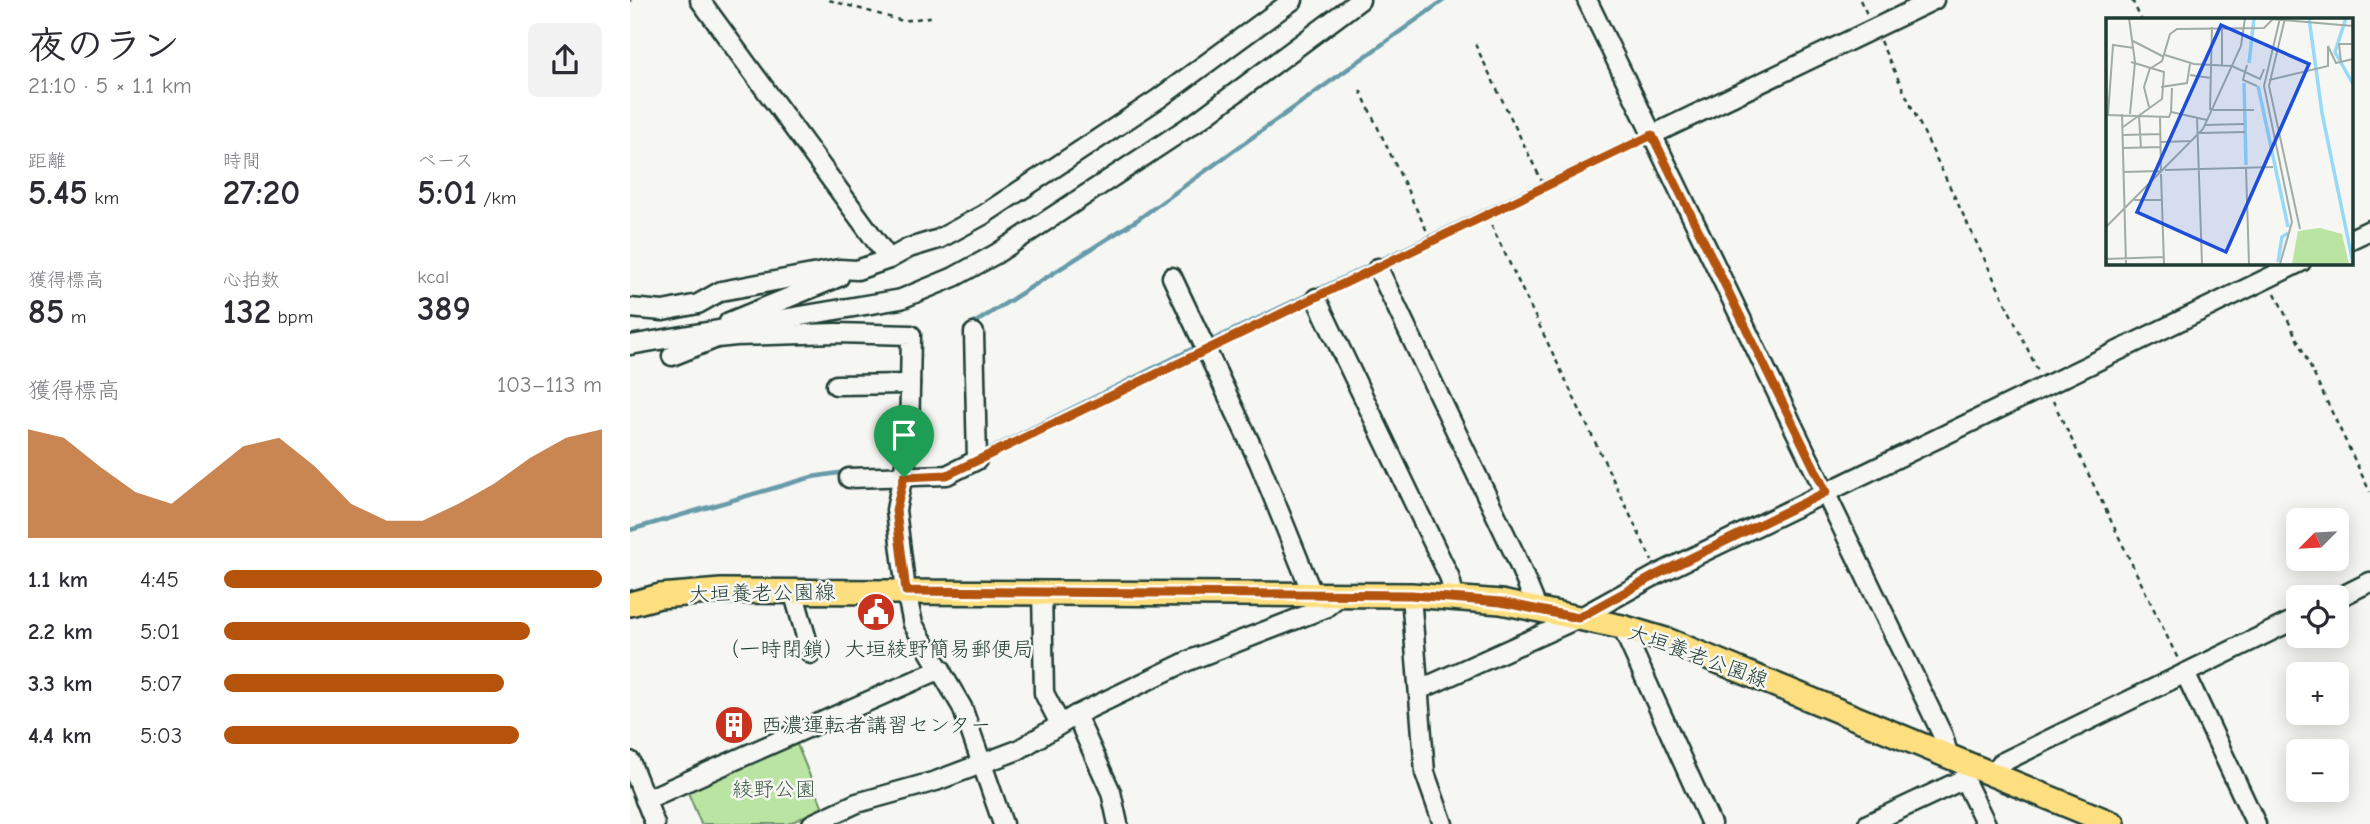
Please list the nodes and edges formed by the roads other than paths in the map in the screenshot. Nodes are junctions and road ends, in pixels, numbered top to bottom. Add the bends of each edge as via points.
1 (700, 0) edge
2 (1293, 0) edge
3 (1360, 0) edge
4 (1587, 0) edge
5 (1934, 0) edge
6 (1652, 135) junction
7 (2370, 229) edge
8 (2352, 238) edge
9 (888, 259) junction
10 (2297, 264) edge
11 (1378, 268) road end
12 (857, 270) junction
13 (1172, 277) dead end
14 (1316, 298) road end
15 (630, 308) edge
16 (974, 333) dead end
17 (718, 334) junction
18 (630, 345) edge
19 (672, 356) dead end
20 (910, 384) junction
21 (836, 385) dead end
22 (904, 477) junction
23 (849, 478) dead end
24 (1826, 492) junction
25 (2370, 582) edge
26 (793, 591) junction
27 (906, 591) junction
28 (1042, 591) junction
29 (2349, 592) edge
30 (1312, 593) junction
31 (1343, 593) junction
32 (1411, 595) junction
33 (1455, 598) junction
34 (630, 604) edge
35 (1538, 610) junction
36 (1578, 618) junction
37 (2286, 624) edge
38 (1622, 628) junction
39 (811, 654) dead end
40 (941, 669) junction
41 (2185, 673) junction
42 (1421, 689) junction
43 (1068, 719) junction
44 (1948, 754) junction
45 (630, 761) edge
46 (984, 764) junction
47 (1967, 771) junction
48 (1993, 774) junction
49 (645, 800) junction
50 (1896, 818) edge
51 (655, 824) edge
52 (812, 824) edge
53 (1003, 824) edge
54 (1118, 824) edge
55 (1443, 824) edge
56 (1712, 824) edge
57 (1868, 824) edge
58 (1986, 824) edge
59 (2113, 824) edge
60 (2256, 824) edge

1 - 9 street
2 - 9 street via 1158,99 983,215
3 - 17 street via 1199,120 975,267 901,299
4 - 6 street
5 - 6 street
6 - 24 street
7 - 8 street
9 - 12 street
10 - 24 street
11 - 35 street
12 - 15 street via 839,269 721,292 663,311
12 - 17 street via 733,318
13 - 30 street via 1259,462
14 - 33 street via 1449,576
16 - 22 street via 977,460 947,475
17 - 18 street
17 - 19 street
17 - 20 street via 911,335
20 - 21 street
20 - 22 street
22 - 23 street
22 - 27 street via 896,510
24 - 36 street
24 - 44 street
25 - 29 street
26 - 27 main road, 大垣養老公園線
26 - 34 main road, 大垣養老公園線 via 721,591 660,596
26 - 39 street
27 - 28 main road, 大垣養老公園線
27 - 40 street via 913,624
28 - 30 main road, 大垣養老公園線
28 - 43 street via 1044,693
30 - 31 main road, 大垣養老公園線
31 - 32 main road, 大垣養老公園線
31 - 43 street via 1325,608 1188,661
32 - 33 main road, 大垣養老公園線
32 - 42 street
33 - 35 main road, 大垣養老公園線
35 - 36 main road, 大垣養老公園線
36 - 38 main road, 大垣養老公園線
36 - 42 street
37 - 41 street
38 - 44 main road, 大垣養老公園線 via 1669,641
38 - 56 street
40 - 46 street
40 - 49 street
41 - 48 street via 2001,763
41 - 60 street
42 - 55 street via 1425,773
43 - 46 street
43 - 54 street via 1111,792
44 - 47 main road, 大垣養老公園線
45 - 49 street
46 - 52 street via 857,803
46 - 53 street
47 - 48 main road, 大垣養老公園線
47 - 50 street
47 - 58 street
48 - 59 main road, 大垣養老公園線
49 - 51 street
50 - 57 street

